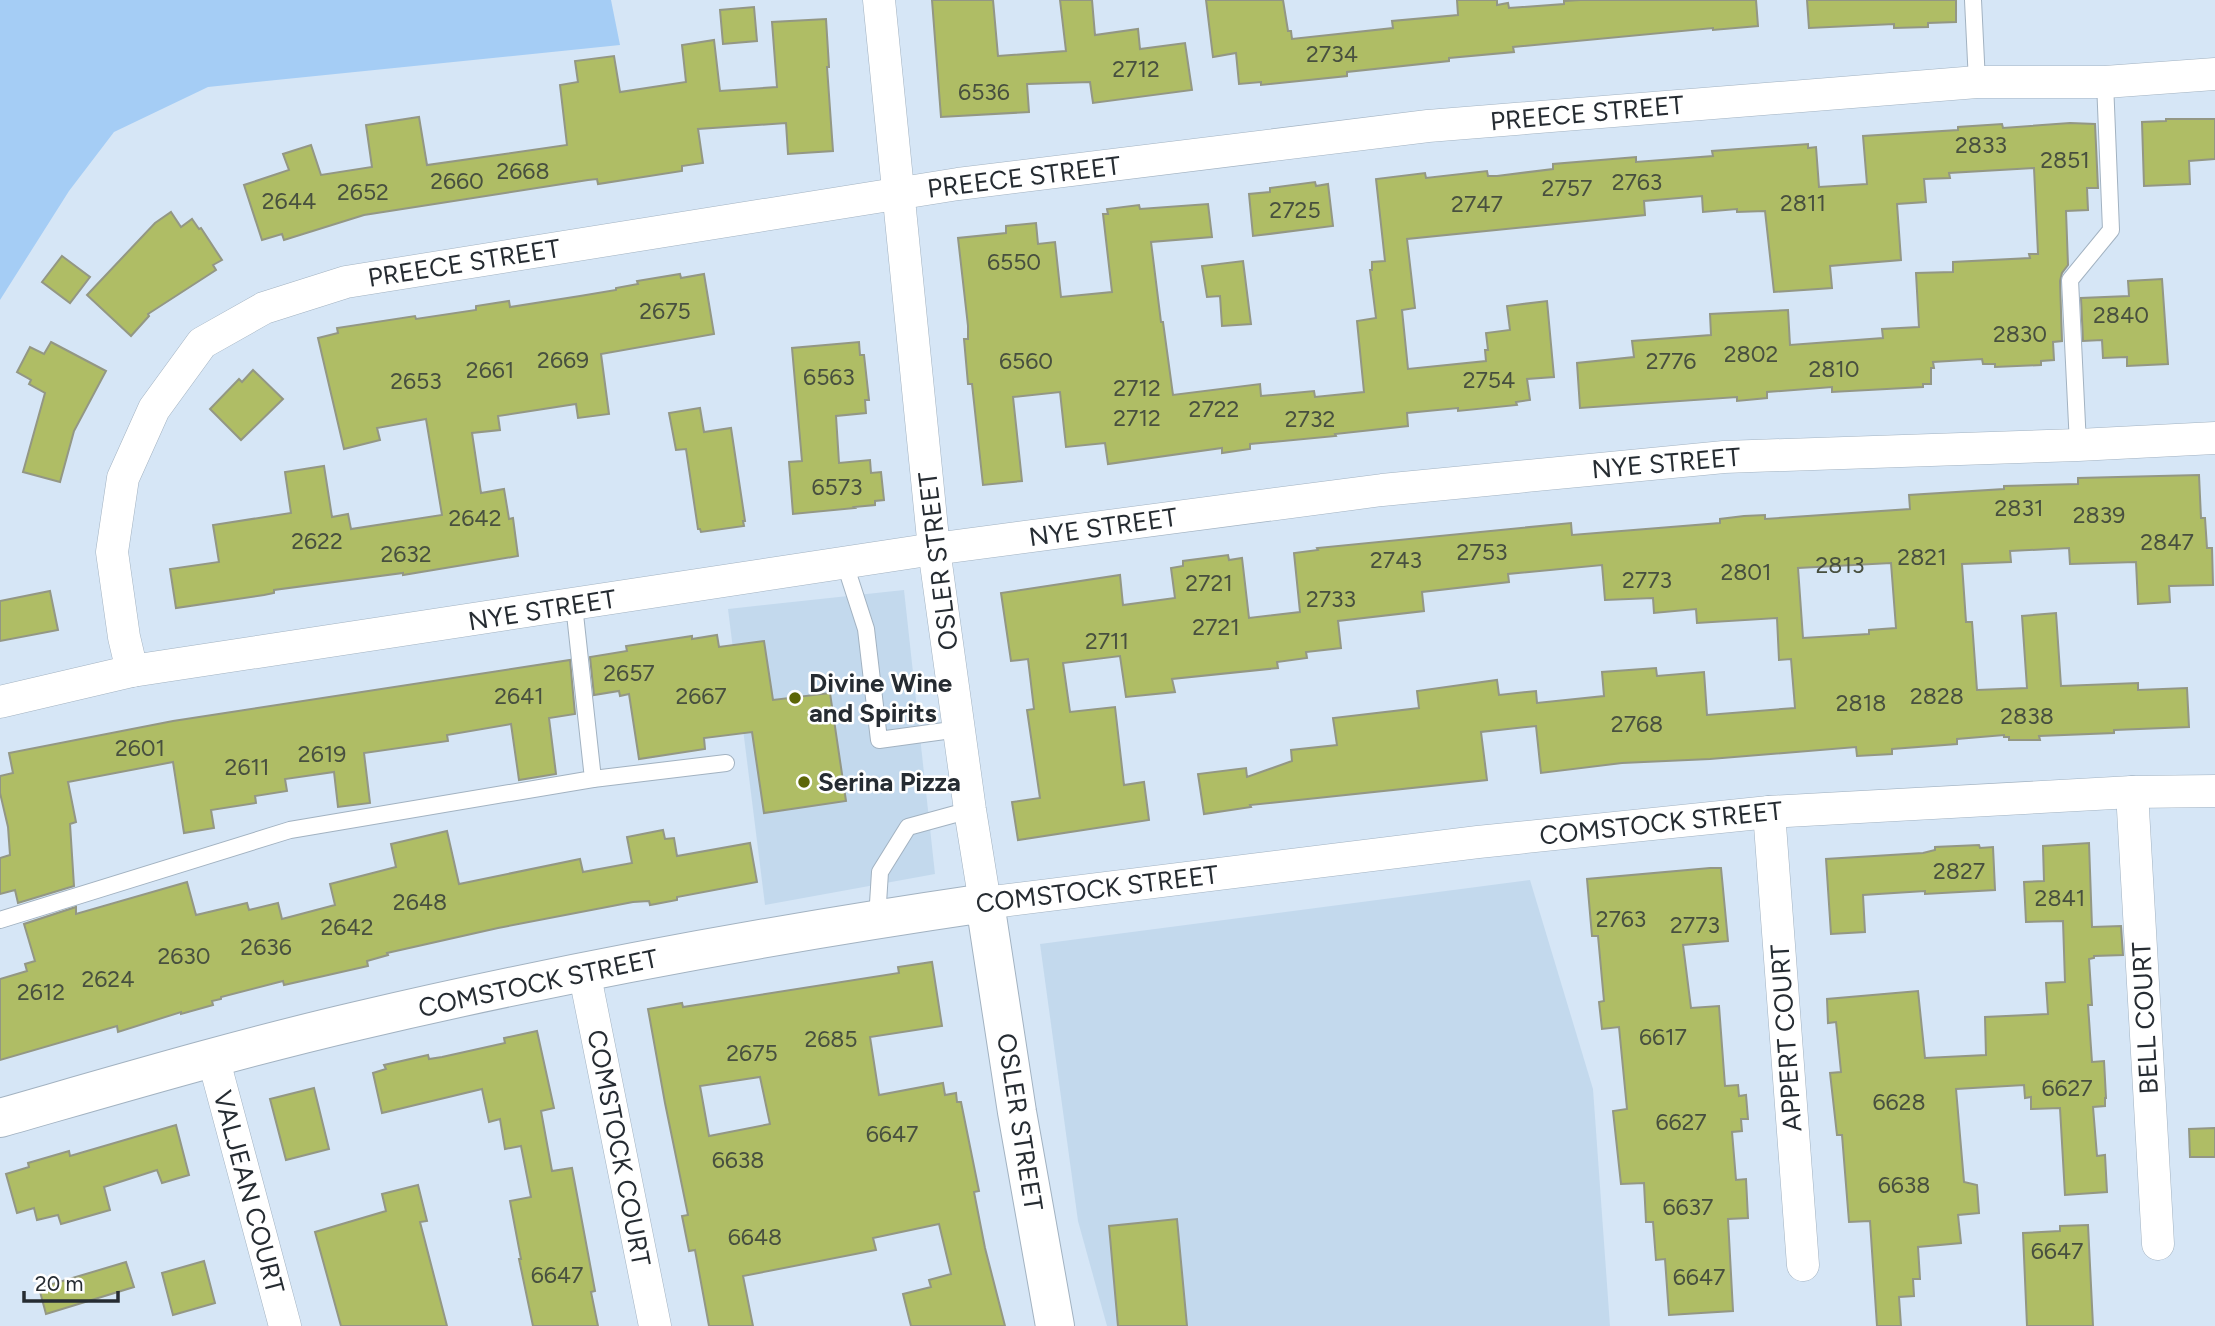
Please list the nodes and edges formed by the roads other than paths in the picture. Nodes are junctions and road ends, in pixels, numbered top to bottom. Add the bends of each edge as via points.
1 (879, 0) edge
2 (1973, 0) edge
3 (2215, 74) edge
4 (1977, 82) junction
5 (2105, 82) junction
6 (900, 193) junction
7 (2215, 438) edge
8 (2078, 445) junction
9 (934, 549) junction
10 (845, 564) junction
11 (574, 605) junction
12 (132, 671) junction
13 (0, 702) edge
14 (959, 729) junction
15 (726, 763) dead end
16 (593, 779) junction
17 (2215, 791) edge
18 (2132, 792) junction
19 (970, 810) junction
20 (1769, 812) junction
21 (985, 903) junction
22 (877, 919) junction
23 (0, 920) edge
24 (584, 971) junction
25 (213, 1057) junction
26 (0, 1118) edge
27 (2158, 1244) dead end
28 (1803, 1265) dead end
29 (285, 1326) edge
30 (655, 1326) edge
31 (1055, 1326) edge

1 - 6 street, OSLER STREET
2 - 4 lane
3 - 5 street, PREECE STREET
4 - 5 street, PREECE STREET
4 - 6 street, PREECE STREET via 1428,126
5 - 8 lane via 2111,230 2070,280
6 - 9 street, OSLER STREET
6 - 12 street, PREECE STREET via 346,282 264,308 202,343 154,409 123,478 112,552
7 - 8 street, NYE STREET
8 - 9 street, NYE STREET via 1724,457 1382,490
9 - 10 street, NYE STREET
9 - 14 street, OSLER STREET
10 - 11 street, NYE STREET
10 - 14 lane via 866,629 879,740
11 - 12 street, NYE STREET
11 - 16 lane
12 - 13 street, NYE STREET
14 - 19 street, OSLER STREET
15 - 16 lane
16 - 23 lane via 290,830
17 - 18 street, COMSTOCK STREET
18 - 20 street, COMSTOCK STREET
18 - 27 street, BELL COURT
19 - 21 street, OSLER STREET
19 - 22 lane via 908,827 880,873
20 - 21 street, COMSTOCK STREET via 1478,842
20 - 28 street, APPERT COURT
21 - 22 street, COMSTOCK STREET
21 - 31 street, OSLER STREET
22 - 24 street, COMSTOCK STREET
24 - 25 street, COMSTOCK STREET
24 - 30 street, COMSTOCK COURT
25 - 26 street, COMSTOCK STREET
25 - 29 street, VALJEAN COURT

